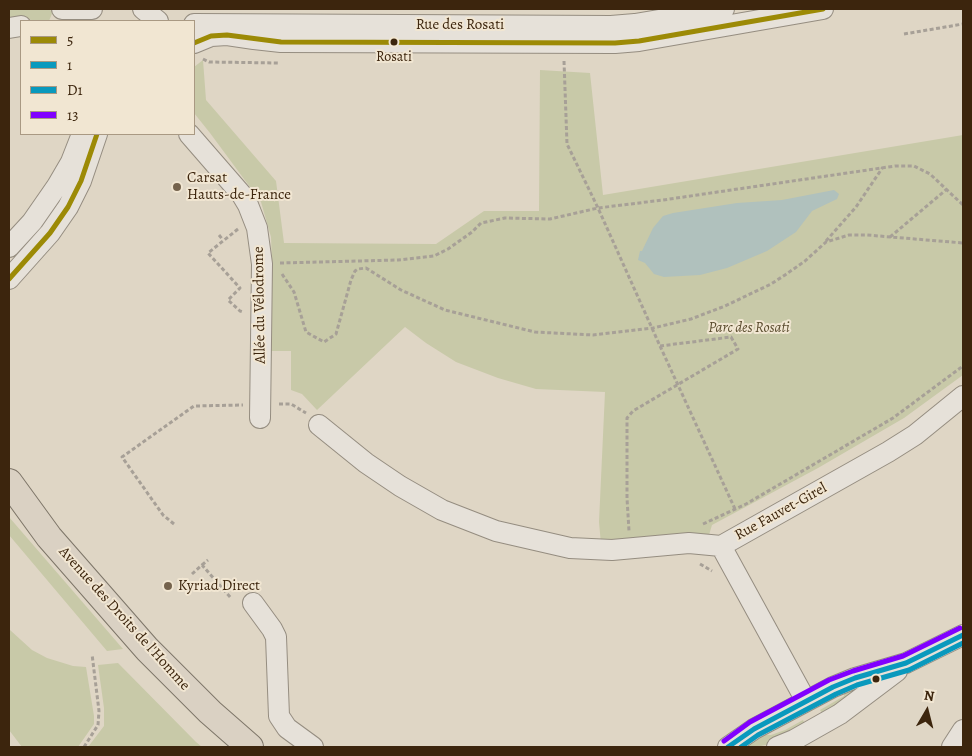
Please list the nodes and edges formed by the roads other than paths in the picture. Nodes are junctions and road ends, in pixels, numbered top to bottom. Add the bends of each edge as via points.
1 (62, 9) edge
2 (92, 9) edge
3 (724, 9) edge
4 (823, 9) edge
5 (78, 20) edge
6 (195, 24) edge
7 (195, 43) edge
8 (82, 135) edge
9 (97, 135) edge
10 (189, 135) edge
11 (9, 247) edge
12 (9, 279) edge
13 (963, 396) edge
14 (260, 412) road end
15 (319, 425) dead end
16 (9, 482) edge
17 (721, 546) junction
18 (254, 603) dead end
19 (963, 635) edge
20 (906, 664) junction
21 (806, 701) junction
22 (963, 730) edge
23 (250, 747) edge
24 (313, 747) edge
25 (728, 747) edge
26 (777, 747) edge
27 (952, 747) edge

1 - 2 street
2 - 5 street
3 - 6 street, Rue des Rosati via 611,26
4 - 7 street, Rue des Rosati via 615,43 281,42 226,35 211,36
8 - 11 street via 57,186 32,222
9 - 12 street via 68,207 50,233
10 - 14 street, Allée du Vélodrome via 248,205 267,264
13 - 17 street, Rue Fauvet-Girel via 915,435 888,452
15 - 17 street via 400,486 442,510 496,531 570,548 612,550 689,543
16 - 23 main road, Avenue des Droits de l'Homme via 54,543 147,649
17 - 21 street, Rue Fauvet-Girel
18 - 24 street via 276,637 279,716 287,728
19 - 20 street
20 - 21 street via 855,678
20 - 26 street via 840,714
21 - 25 street
22 - 27 street

